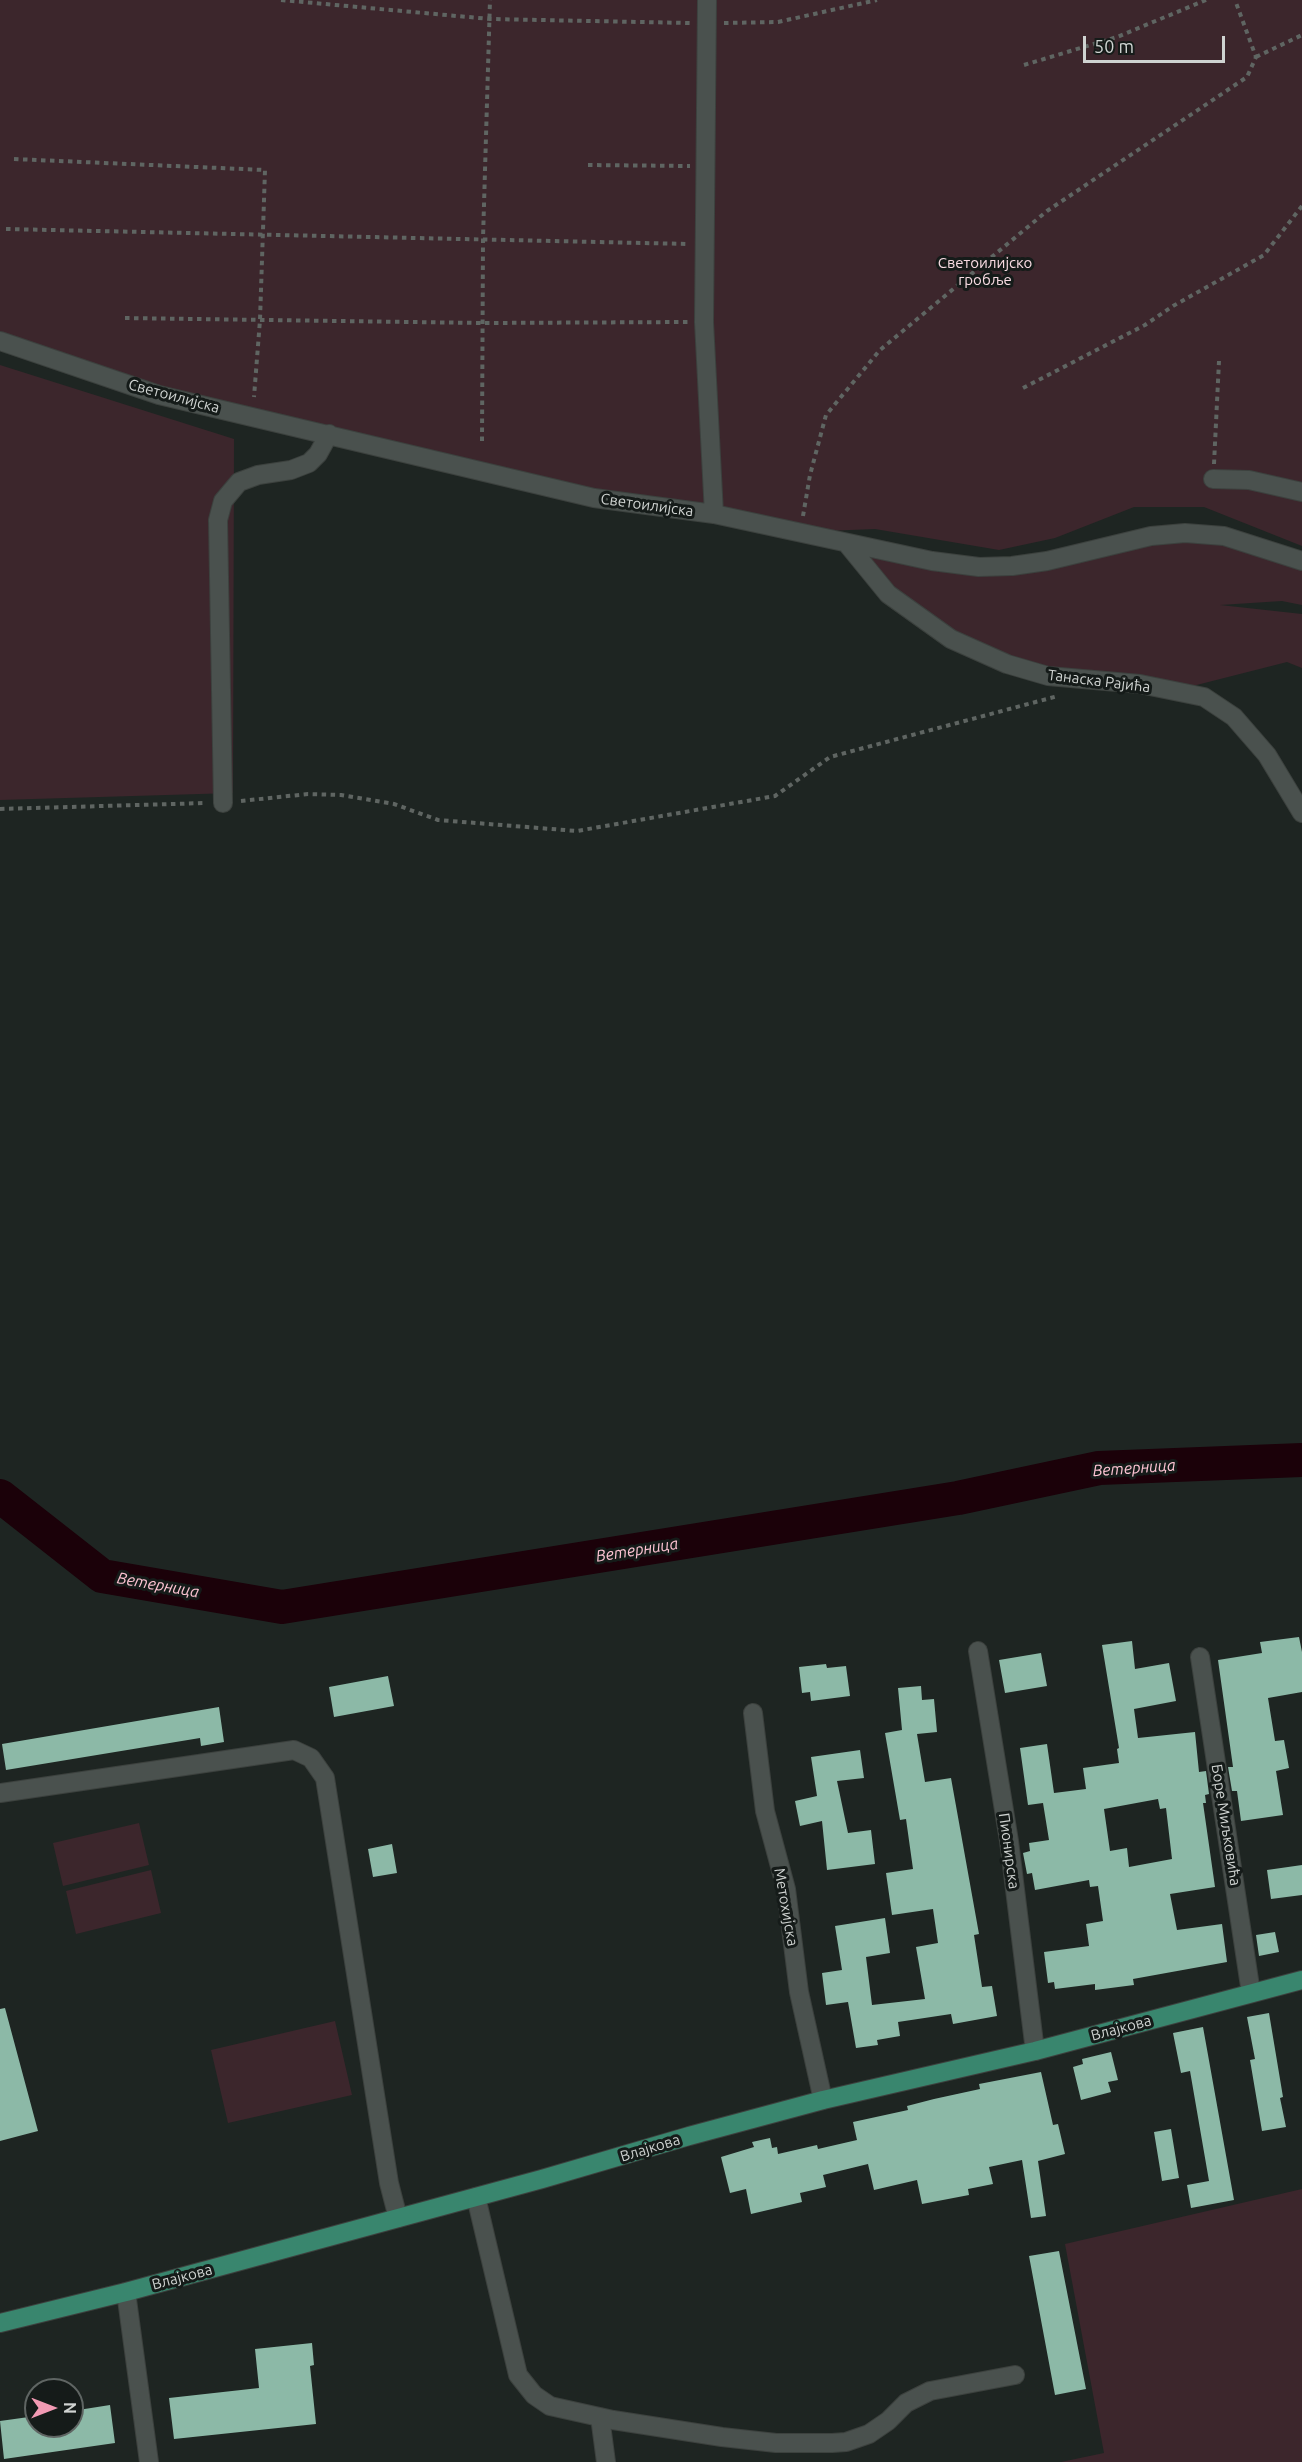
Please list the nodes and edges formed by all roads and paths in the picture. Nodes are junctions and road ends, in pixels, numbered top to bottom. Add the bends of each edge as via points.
1 (280, 0) edge
2 (490, 0) edge
3 (707, 0) edge
4 (877, 0) edge
5 (1206, 0) edge
6 (1235, 0) edge
7 (490, 19) junction
8 (706, 23) junction
9 (1302, 35) edge
10 (1256, 57) junction
11 (1024, 65) dead end
12 (14, 159) dead end
13 (588, 165) dead end
14 (705, 167) junction
15 (1302, 206) edge
16 (6, 230) dead end
17 (263, 235) junction
18 (483, 239) junction
19 (705, 244) junction
20 (125, 318) dead end
21 (260, 320) junction
22 (704, 322) junction
23 (483, 323) junction
24 (0, 341) edge
25 (1219, 361) dead end
26 (1023, 388) dead end
27 (254, 397) dead end
28 (329, 434) junction
29 (482, 441) dead end
30 (1213, 479) joint
31 (1302, 492) edge
32 (714, 514) junction
33 (800, 532) junction
34 (848, 544) junction
35 (1302, 561) edge
36 (1064, 695) dead end
37 (224, 803) junction
38 (0, 809) edge
39 (1302, 813) edge
40 (978, 1651) dead end
41 (1200, 1657) dead end
42 (753, 1713) dead end
43 (0, 1793) edge
44 (1302, 1980) edge
45 (1251, 1993) junction
46 (1035, 2051) junction
47 (823, 2100) junction
48 (476, 2197) junction
49 (398, 2218) junction
50 (126, 2292) junction
51 (0, 2323) edge
52 (1015, 2375) dead end
53 (600, 2417) junction
54 (148, 2462) edge
55 (606, 2462) edge

1 - 7 path
2 - 7 path
3 - 8 street
4 - 8 path via 778,22
5 - 11 path via 1117,37
6 - 10 path
7 - 8 path
7 - 18 path
8 - 14 street
9 - 10 path
10 - 33 path via 1247,77 1047,211 880,350 826,415
12 - 17 path via 264,170
13 - 14 path
14 - 19 street
15 - 26 path via 1264,255
16 - 17 path
17 - 18 path
17 - 21 path
18 - 19 path
18 - 23 path
19 - 22 street
20 - 21 path
21 - 23 path
21 - 27 path
22 - 23 path
22 - 32 street
23 - 29 path
24 - 28 street, Светоилијска via 159,395
25 - 30 path
28 - 32 street, Светоилијска via 594,498
28 - 37 street via 309,463 239,482 222,501 218,520
30 - 31 street via 1249,480
32 - 33 street, Светоилијска
33 - 34 street, Светоилијска
34 - 35 street, Светоилијска via 932,561 979,567 1012,566 1151,536 1185,533 1224,536
34 - 39 street, Танаска Рајића via 888,594 951,639 1007,664 1048,676 1140,684 1204,697 1234,717 1267,755
36 - 37 path via 830,757 775,796 577,831 438,820 394,804 341,795 308,794
37 - 38 path
40 - 46 street, Пионирска via 1009,1841
41 - 45 street, Боре Миљковића
42 - 47 street, Метохијска via 765,1811 786,1889 799,1992
43 - 49 street via 294,1750 311,1758 325,1778 389,2183
44 - 45 main road, Влајкова
45 - 46 main road, Влајкова
46 - 47 main road, Влајкова
47 - 48 main road, Влајкова
48 - 49 main road, Влајкова
48 - 53 street via 518,2375 534,2395 550,2406
49 - 50 main road, Влајкова
50 - 51 main road, Влајкова
50 - 54 street
52 - 53 street via 930,2391 906,2403 869,2434 846,2442 776,2443
53 - 55 street

